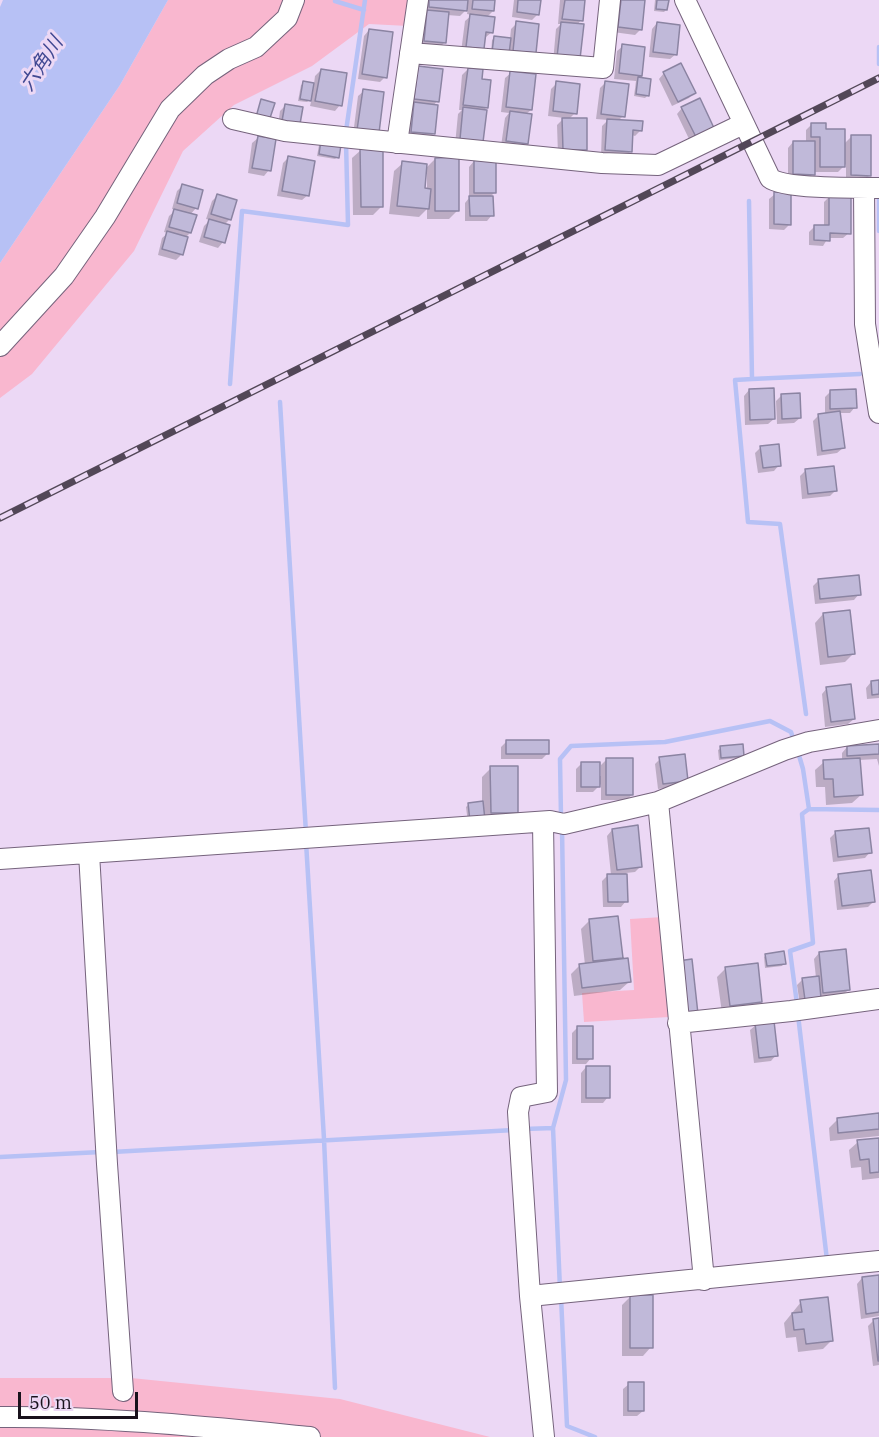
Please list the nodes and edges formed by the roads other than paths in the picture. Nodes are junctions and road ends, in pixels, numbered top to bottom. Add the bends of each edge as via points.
1 (294, 0) edge
2 (418, 0) edge
3 (610, 0) edge
4 (685, 0) edge
5 (410, 53) junction
6 (233, 120) dead end
7 (743, 124) junction
8 (397, 143) junction
9 (873, 188) edge
10 (0, 346) edge
11 (879, 413) edge
12 (879, 730) edge
13 (658, 802) junction
14 (552, 823) junction
15 (89, 853) junction
16 (0, 859) edge
17 (879, 999) edge
18 (678, 1023) junction
19 (879, 1261) edge
20 (704, 1280) junction
21 (538, 1294) junction
22 (123, 1392) dead end
23 (0, 1417) edge
24 (546, 1436) edge
25 (310, 1437) edge

1 - 10 street via 286,18 256,47 205,75 170,109 64,276
2 - 5 street
3 - 5 street via 603,68
4 - 7 street
5 - 8 street
6 - 8 street via 285,131
7 - 8 street via 658,165
7 - 9 street via 775,183
9 - 11 street via 865,324
12 - 13 street via 808,742
13 - 14 street
13 - 18 street
14 - 15 street
14 - 21 street via 547,1092 521,1097 518,1112
15 - 16 street
15 - 22 street
17 - 18 street
18 - 20 street
19 - 20 street
20 - 21 street
21 - 24 street
23 - 25 street via 159,1423

